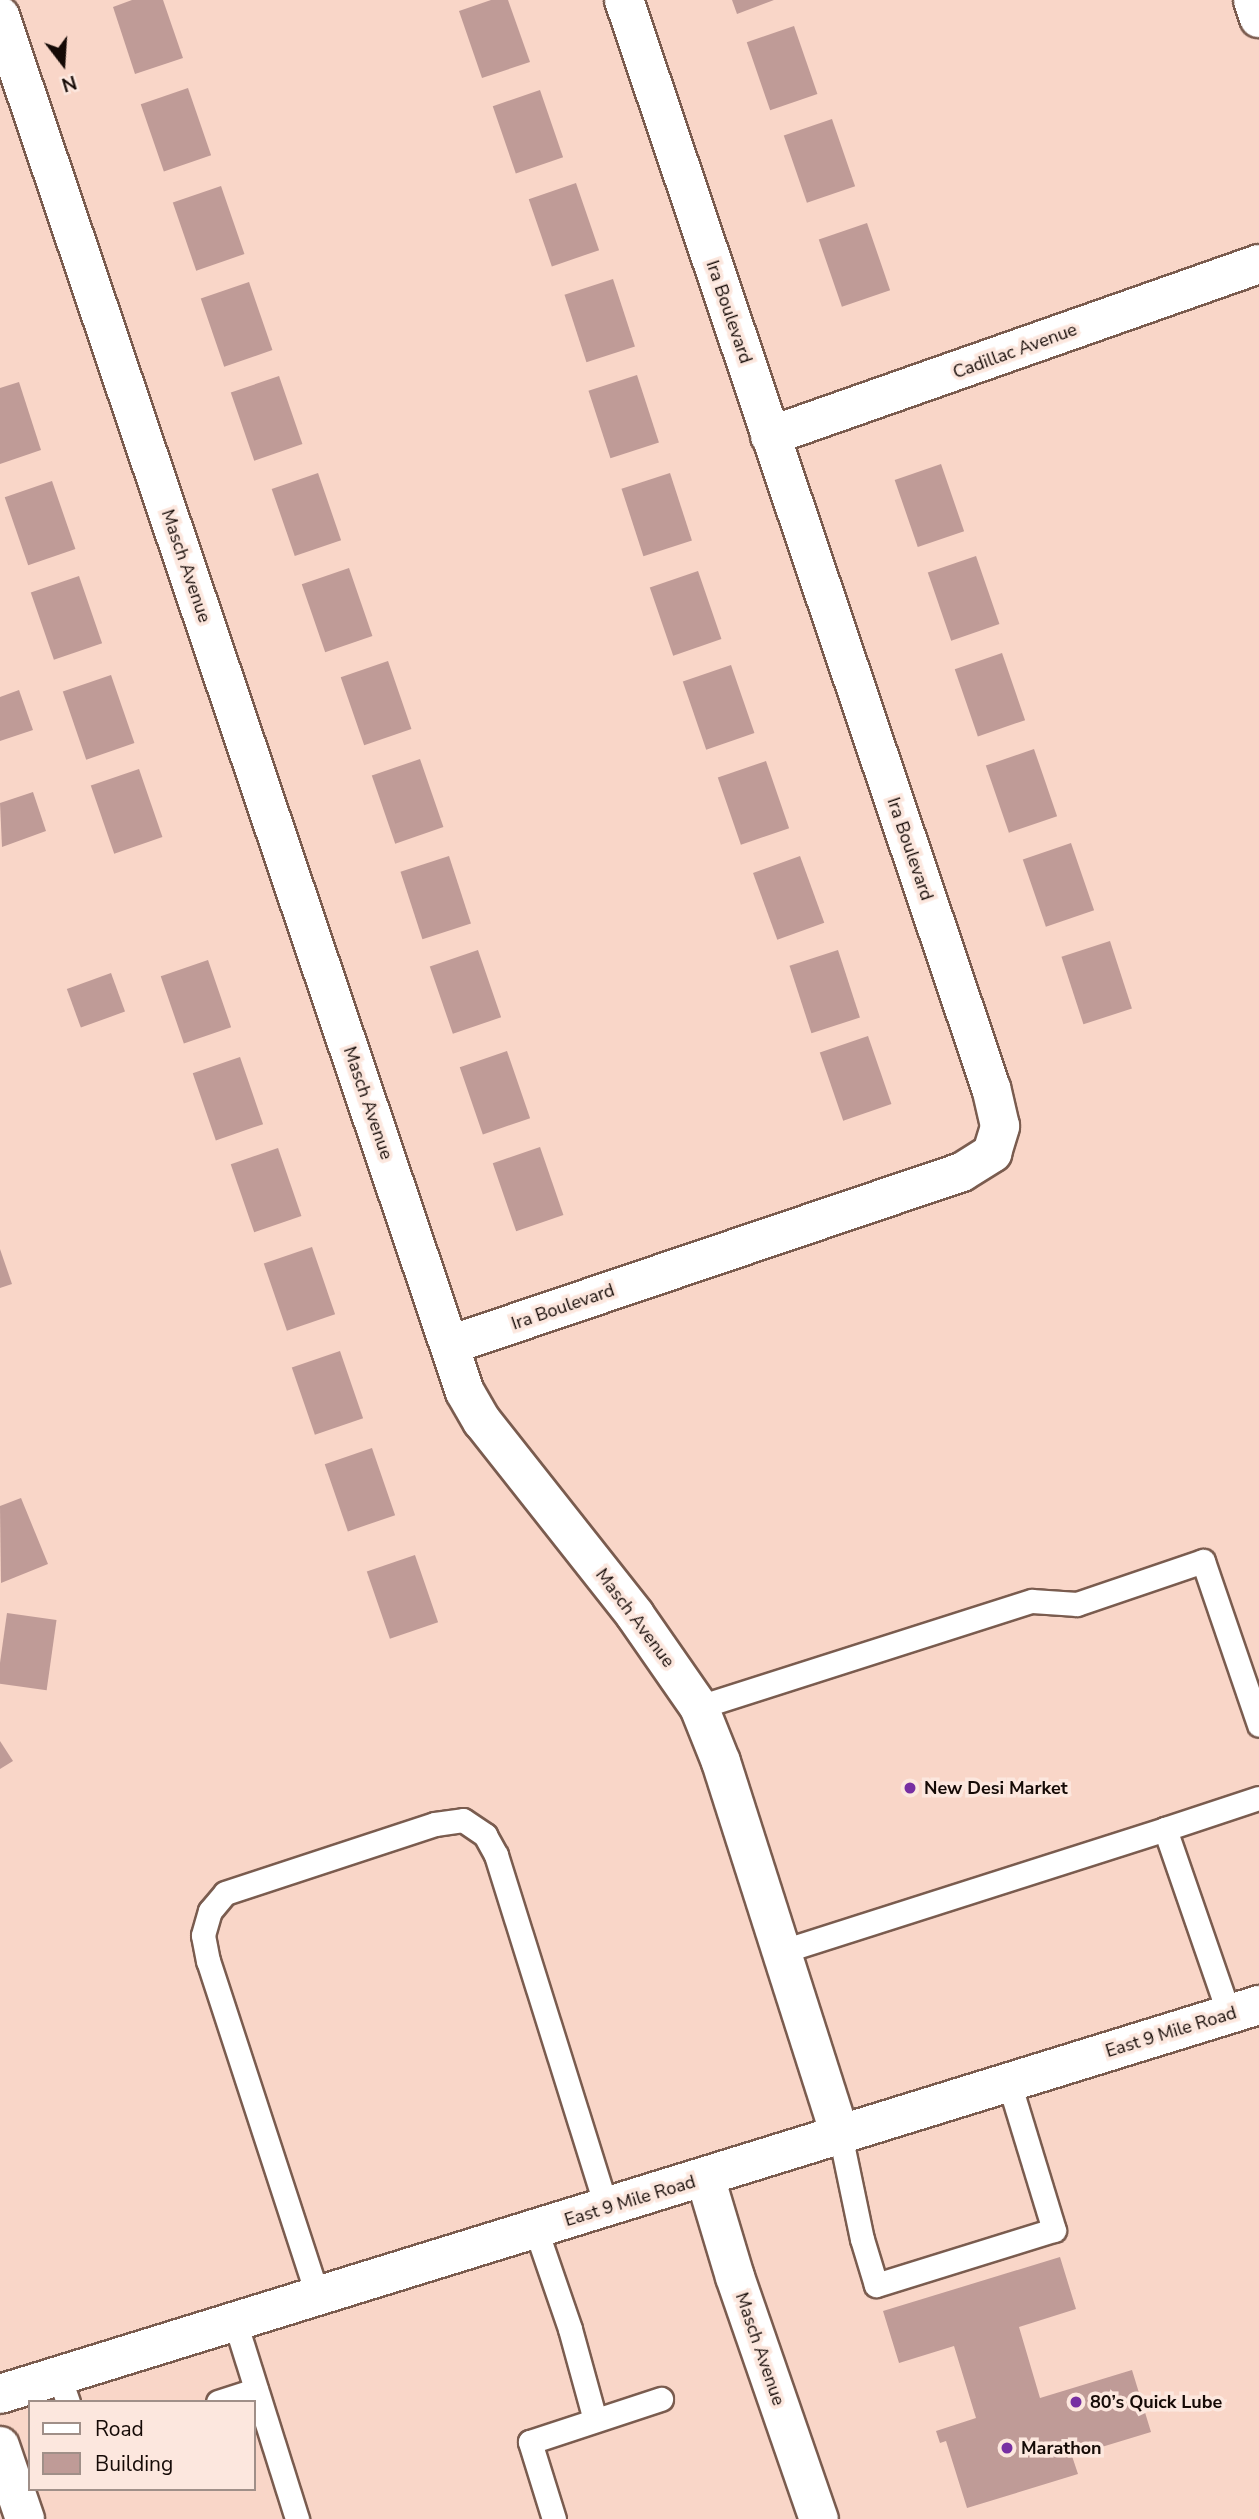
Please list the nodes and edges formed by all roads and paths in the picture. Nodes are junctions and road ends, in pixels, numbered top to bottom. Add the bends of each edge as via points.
1 (624, 0) edge
2 (1253, 0) edge
3 (0, 16) edge
4 (1259, 18) edge
5 (1259, 264) edge
6 (771, 436) junction
7 (450, 1345) junction
8 (699, 1707) junction
9 (1259, 1725) edge
10 (1259, 1798) edge
11 (1165, 1829) junction
12 (780, 1952) junction
13 (1244, 2010) edge
14 (1009, 2083) junction
15 (840, 2134) junction
16 (705, 2177) junction
17 (606, 2207) junction
18 (536, 2230) junction
19 (318, 2297) junction
20 (235, 2322) junction
21 (63, 2389) edge
22 (256, 2390) junction
23 (0, 2394) edge
24 (661, 2399) dead end
25 (224, 2400) edge
26 (595, 2420) junction
27 (0, 2446) edge
28 (25, 2519) edge
29 (296, 2519) edge
30 (554, 2519) edge
31 (820, 2519) edge

1 - 6 street, Ira Boulevard
2 - 4 street
3 - 7 street, Masch Avenue
5 - 6 street, Cadillac Avenue
6 - 7 street, Ira Boulevard via 991,1088 1000,1126 997,1142 992,1153 962,1172
7 - 8 street, Masch Avenue via 465,1392 482,1421 635,1615
8 - 9 lane via 1032,1601 1077,1604 1203,1561
8 - 12 street, Masch Avenue
10 - 11 lane
11 - 12 lane
11 - 13 lane
12 - 15 street, Masch Avenue
13 - 14 street, East 9 Mile Road
14 - 15 street, East 9 Mile Road
14 - 15 lane via 1054,2230 876,2285
15 - 16 street, East 9 Mile Road
16 - 17 street, East 9 Mile Road
16 - 31 street, Masch Avenue
17 - 18 street, East 9 Mile Road
17 - 19 lane via 496,1854 485,1835 463,1820 435,1824 225,1893 210,1911 203,1935
18 - 19 street, East 9 Mile Road
18 - 26 lane
19 - 20 street, East 9 Mile Road
20 - 21 street, East 9 Mile Road
20 - 22 lane
21 - 23 street, East 9 Mile Road
22 - 25 lane
22 - 29 lane
24 - 26 lane
26 - 30 lane via 530,2442
27 - 28 street

